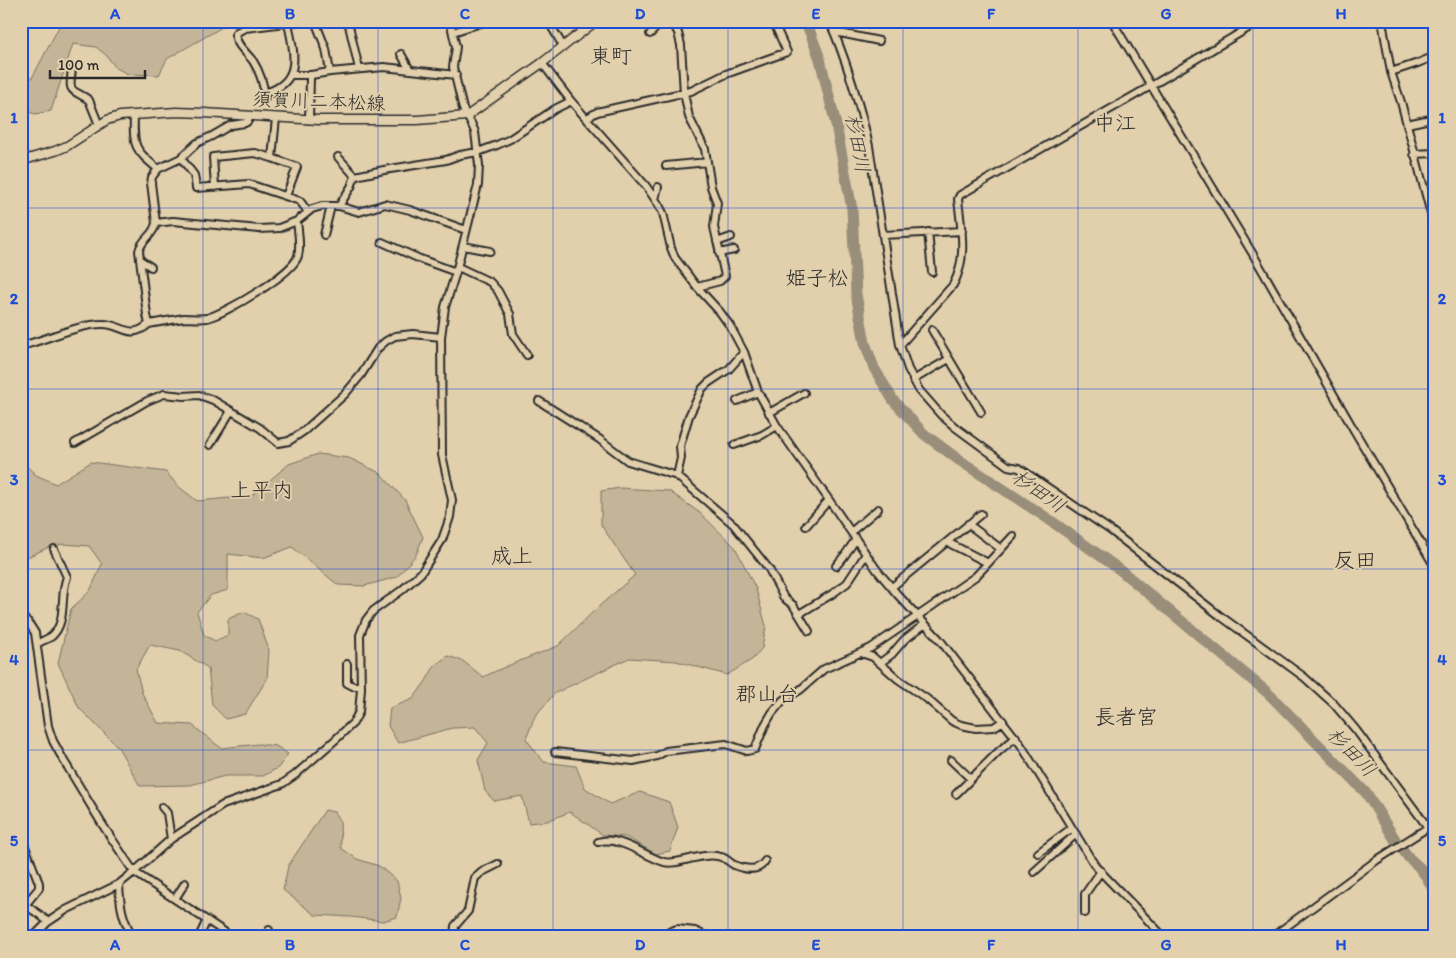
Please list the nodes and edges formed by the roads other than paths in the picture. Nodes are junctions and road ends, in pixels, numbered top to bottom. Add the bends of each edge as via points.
1 (301, 21) edge
2 (315, 21) edge
3 (348, 21) edge
4 (450, 21) edge
5 (487, 21) edge
6 (548, 21) edge
7 (596, 21) edge
8 (773, 21) edge
9 (829, 21) edge
10 (1112, 21) edge
11 (1260, 21) edge
12 (1382, 21) edge
13 (1388, 21) edge
14 (1431, 21) edge
15 (288, 23) junction
16 (1435, 24) edge
17 (453, 32) junction
18 (834, 32) junction
19 (650, 34) dead end
20 (879, 41) dead end
21 (563, 46) junction
22 (401, 54) dead end
23 (1435, 56) edge
24 (542, 63) junction
25 (359, 69) junction
26 (72, 70) dead end
27 (410, 70) junction
28 (330, 72) junction
29 (1391, 72) junction
30 (290, 75) junction
31 (311, 75) junction
32 (456, 75) junction
33 (1151, 86) junction
34 (684, 93) junction
35 (571, 101) junction
36 (134, 115) junction
37 (250, 116) junction
38 (466, 116) junction
39 (276, 118) junction
40 (587, 118) junction
41 (1435, 118) edge
42 (309, 120) junction
43 (1407, 124) junction
44 (99, 125) junction
45 (478, 152) junction
46 (1435, 153) edge
47 (1414, 154) junction
48 (338, 157) dead end
49 (181, 158) junction
50 (272, 158) junction
51 (21, 161) edge
52 (707, 162) junction
53 (666, 166) dead end
54 (158, 169) junction
55 (355, 176) junction
56 (215, 187) junction
57 (658, 187) dead end
58 (286, 196) junction
59 (655, 199) junction
60 (330, 206) junction
61 (340, 206) junction
62 (308, 212) junction
63 (297, 221) junction
64 (156, 223) junction
65 (466, 230) junction
66 (962, 230) junction
67 (1435, 230) edge
68 (928, 232) junction
69 (324, 235) dead end
70 (883, 235) junction
71 (731, 237) dead end
72 (382, 242) dead end
73 (717, 242) junction
74 (462, 246) junction
75 (734, 250) dead end
76 (490, 251) dead end
77 (719, 253) junction
78 (140, 260) junction
79 (151, 267) dead end
80 (457, 269) junction
81 (932, 272) dead end
82 (697, 287) junction
83 (149, 324) junction
84 (932, 330) dead end
85 (441, 337) junction
86 (900, 345) junction
87 (21, 348) edge
88 (744, 352) junction
89 (527, 355) dead end
90 (949, 359) junction
91 (913, 380) junction
92 (758, 392) junction
93 (804, 392) dead end
94 (539, 401) dead end
95 (737, 401) dead end
96 (231, 411) junction
97 (981, 412) dead end
98 (769, 413) junction
99 (777, 426) junction
100 (75, 443) dead end
101 (210, 445) dead end
102 (734, 445) dead end
103 (677, 476) junction
104 (829, 500) junction
105 (878, 509) dead end
106 (981, 514) dead end
107 (968, 524) junction
108 (806, 526) dead end
109 (851, 532) junction
110 (1013, 536) dead end
111 (856, 539) junction
112 (947, 542) junction
113 (54, 549) dead end
114 (1001, 549) junction
115 (866, 554) junction
116 (988, 563) junction
117 (836, 566) dead end
118 (1435, 567) edge
119 (892, 587) junction
120 (800, 614) junction
121 (21, 616) edge
122 (917, 616) junction
123 (925, 624) junction
124 (808, 630) dead end
125 (37, 644) junction
126 (860, 653) junction
127 (880, 663) junction
128 (347, 664) dead end
129 (361, 686) junction
130 (1004, 721) junction
131 (1016, 737) junction
132 (555, 752) dead end
133 (951, 760) dead end
134 (971, 779) junction
135 (956, 794) dead end
136 (162, 807) dead end
137 (1435, 823) edge
138 (1426, 829) junction
139 (1074, 831) junction
140 (21, 836) edge
141 (1435, 836) edge
142 (171, 839) junction
143 (598, 842) dead end
144 (1038, 853) dead end
145 (765, 861) dead end
146 (498, 864) dead end
147 (1101, 871) junction
148 (134, 872) junction
149 (1034, 872) dead end
150 (118, 884) junction
151 (185, 884) dead end
152 (175, 899) junction
153 (23, 904) edge
154 (1085, 913) dead end
155 (207, 920) junction
156 (48, 922) junction
157 (33, 937) edge
158 (133, 937) edge
159 (199, 937) edge
160 (232, 937) edge
161 (454, 937) edge
162 (654, 937) edge
163 (708, 937) edge
164 (1164, 937) edge
165 (1272, 937) edge

1 - 15 street
2 - 28 street via 326,49
3 - 25 street
4 - 17 street
5 - 17 street
6 - 21 street
7 - 21 main road
8 - 34 street via 787,52
9 - 18 street
10 - 33 street
11 - 33 street
12 - 13 street
12 - 29 street
14 - 16 street
15 - 30 street via 294,54
15 - 30 street via 245,28 236,35 239,45 259,72 265,96 283,85
17 - 32 street
18 - 20 street
18 - 70 street via 863,120
19 - 34 street via 667,21 676,28 681,45
21 - 24 main road
22 - 27 street
23 - 29 street
24 - 35 street
24 - 38 main road
25 - 27 street
25 - 28 street
26 - 44 street via 70,87 89,100
27 - 32 street
28 - 31 street
29 - 43 street
30 - 31 street
31 - 42 street
32 - 38 street
33 - 66 street via 960,195
33 - 118 street
34 - 40 street via 597,112
34 - 52 street via 689,117 705,149
35 - 40 street
35 - 45 street via 510,139
36 - 37 main road, 須賀川二本松線 via 195,113
36 - 44 main road, 須賀川二本松線 via 112,118
36 - 54 street via 137,150
37 - 39 main road, 須賀川二本松線
37 - 49 street via 245,124 231,125 197,143
38 - 42 main road, 須賀川二本松線 via 417,120
38 - 45 street via 475,132
39 - 42 main road, 須賀川二本松線
39 - 50 street
40 - 59 street
41 - 43 street
43 - 47 street
44 - 51 main road, 須賀川二本松線 via 67,146
45 - 55 street
45 - 65 street via 478,185
46 - 47 street
47 - 67 street
48 - 55 street
49 - 54 street
49 - 56 street via 194,175 196,188
50 - 56 street via 255,153 214,157
50 - 58 street via 297,167
52 - 53 street
52 - 73 street via 716,203 714,227
54 - 64 street via 151,182
55 - 61 street
56 - 58 street via 249,184
57 - 59 street
58 - 62 street via 300,200
59 - 82 street via 663,213 671,248
60 - 61 street
60 - 62 street
60 - 69 street
61 - 65 street via 359,212 381,205 394,205
62 - 63 street
63 - 64 street via 279,228 260,229 173,221
63 - 83 street via 298,257 265,288 206,318
64 - 78 street via 152,234 140,246
65 - 74 street
66 - 68 street
66 - 86 street via 958,278
68 - 70 street
68 - 81 street
70 - 86 street
71 - 73 street
72 - 80 street via 420,259
73 - 77 street
74 - 76 street
74 - 80 street
75 - 77 street
77 - 82 street via 725,274 723,280
78 - 79 street
78 - 83 street
80 - 85 street via 445,306
80 - 89 street via 490,282 498,291 510,314 513,334
82 - 88 street via 720,312
83 - 87 street via 135,332 104,324 90,325
84 - 90 street
85 - 96 street via 413,334 395,336 386,341 345,394 289,441 278,443
85 - 129 street via 442,455 452,500 450,517 442,540 421,574 366,620 360,635
86 - 91 street
88 - 92 street
88 - 103 street via 730,369 702,389 684,431
90 - 91 street
90 - 97 street
91 - 138 street via 927,400 955,427 1008,466 1019,468 1110,530 1304,677 1334,704 1356,730
92 - 95 street
92 - 98 street
93 - 98 street
94 - 103 street via 628,461
96 - 100 street via 200,395 164,394
96 - 101 street
98 - 99 street
99 - 102 street
99 - 104 street
103 - 120 street via 732,524 769,569 784,598
104 - 108 street
104 - 109 street
105 - 109 street
106 - 107 street
107 - 112 street
107 - 114 street
109 - 111 street
110 - 114 street
111 - 115 street
111 - 117 street
112 - 116 street
112 - 119 street
113 - 125 street via 67,577 62,614 52,636
114 - 116 street
115 - 119 street
115 - 120 street via 847,583
116 - 122 street via 976,576
119 - 122 street
120 - 124 street
121 - 125 street via 32,626
122 - 123 street
122 - 126 street
123 - 127 street
123 - 130 street
125 - 148 street via 48,726 53,740
126 - 127 street
126 - 132 street via 824,669 783,700 752,751 726,744 666,751 633,761
127 - 130 street via 952,721 976,728 994,727
128 - 129 street via 348,683
129 - 142 street via 359,712 353,723 295,775 282,784 223,805
130 - 131 street
131 - 134 street
131 - 139 street
133 - 134 street
134 - 135 street
136 - 142 street via 167,814
137 - 138 street
138 - 141 street
138 - 165 street via 1377,860
139 - 144 street
139 - 147 street
139 - 149 street
140 - 153 street via 39,883 39,888
142 - 148 street
143 - 145 street via 609,840 665,862 711,855 749,870 758,868
146 - 161 street via 475,878 468,910 455,926
147 - 154 street via 1084,894
147 - 164 street
148 - 150 street
148 - 152 street
150 - 156 street
150 - 158 street via 122,914
151 - 152 street
152 - 155 street
153 - 156 street
155 - 159 street
155 - 160 street
156 - 157 street
162 - 163 street via 677,929 695,931

